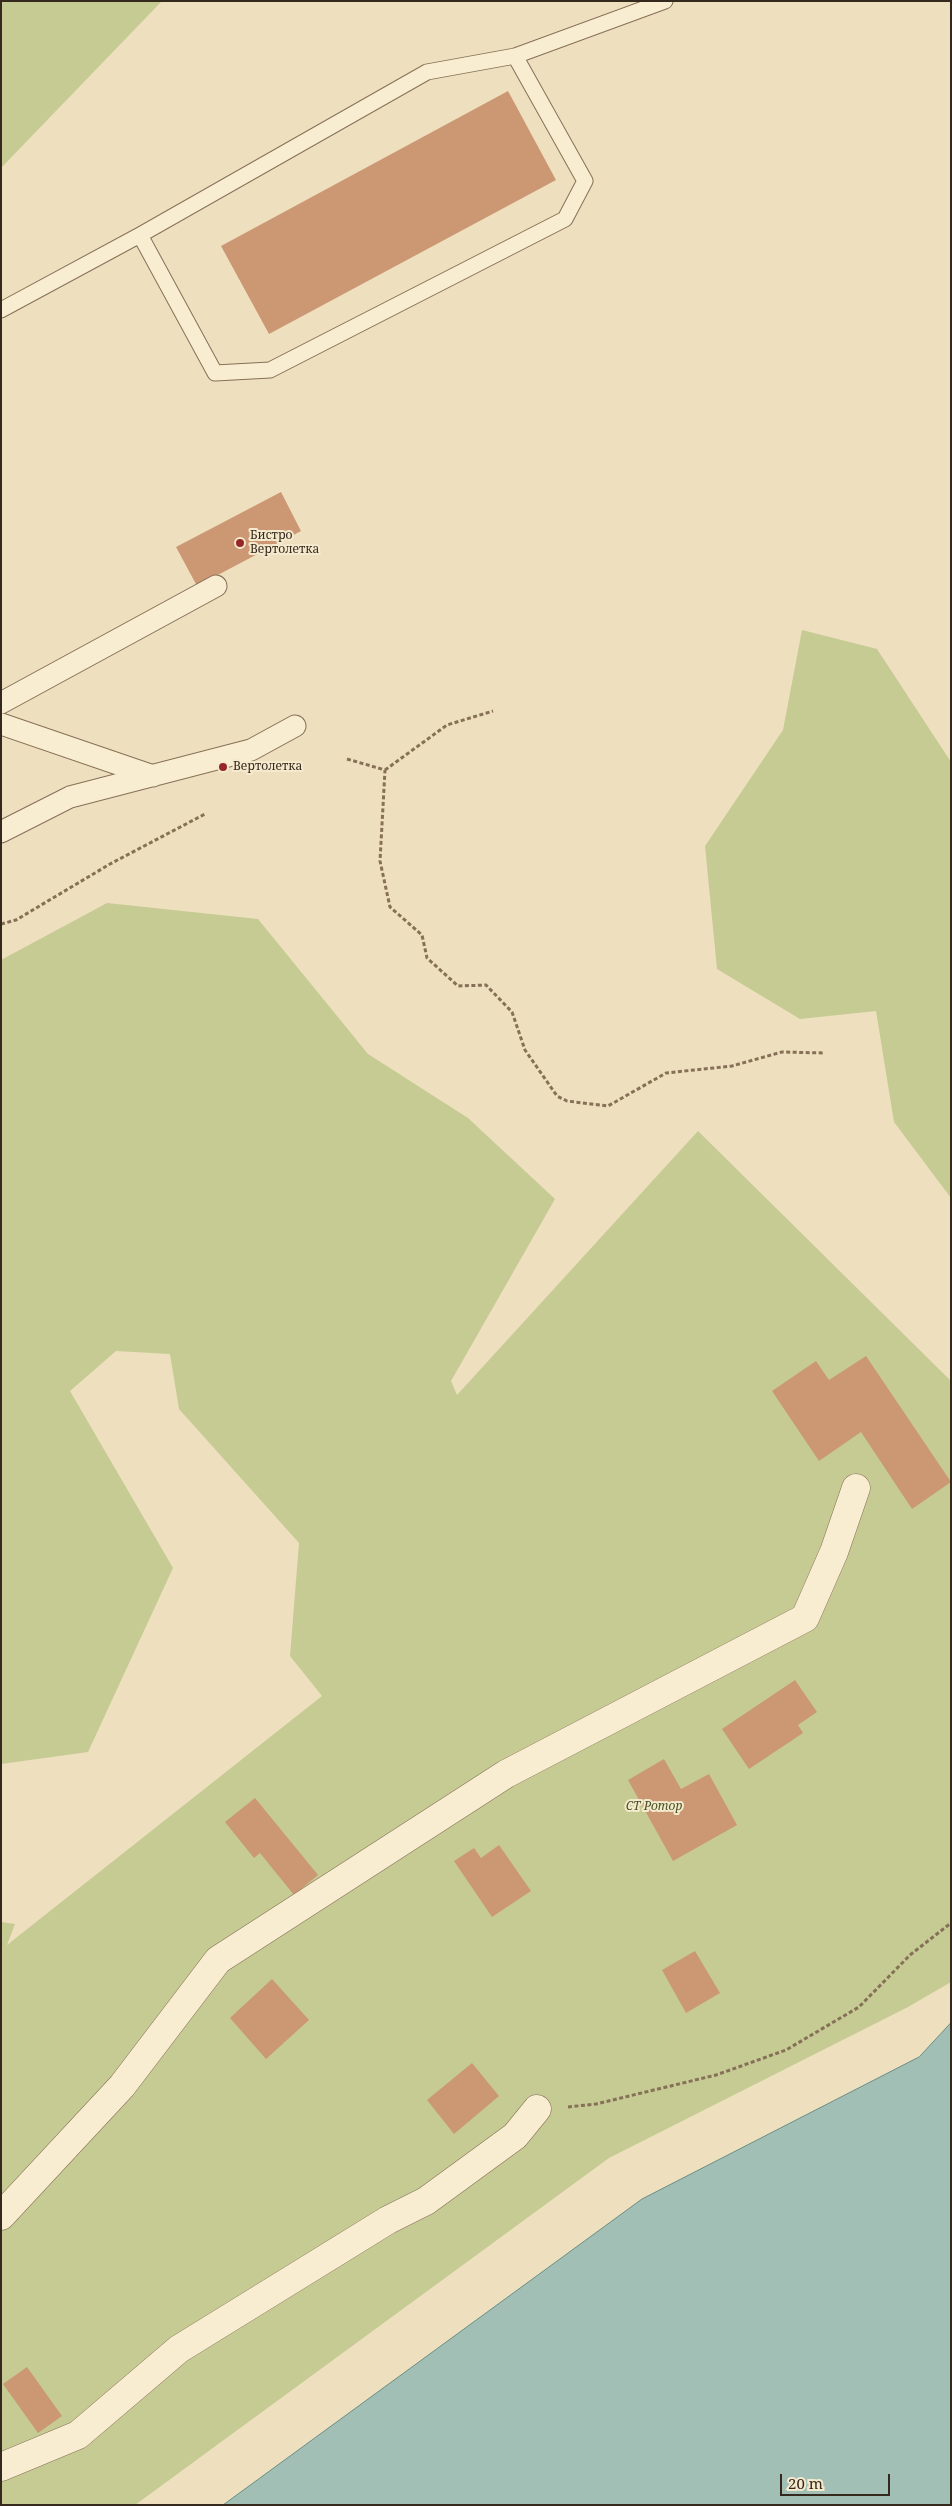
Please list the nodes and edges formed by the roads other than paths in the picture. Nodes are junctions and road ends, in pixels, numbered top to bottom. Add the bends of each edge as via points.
1 (665, 1) edge
2 (514, 56) junction
3 (140, 235) junction
4 (1, 310) edge
5 (216, 586) dead end
6 (1, 704) edge
7 (1, 724) edge
8 (295, 726) dead end
9 (153, 776) junction
10 (1, 832) edge
11 (856, 1488) dead end
12 (538, 2109) road end
13 (1, 2216) edge
14 (1, 2467) edge

1 - 2 lane
2 - 3 lane via 427,72
2 - 3 lane via 585,181 565,219 270,370 215,373
3 - 4 lane
5 - 6 street
7 - 9 street
8 - 9 street via 251,750
9 - 10 street via 70,797
11 - 13 street via 834,1552 805,1618 506,1774 218,1960 122,2086
12 - 14 street via 515,2136 426,2201 388,2220 179,2349 78,2435

